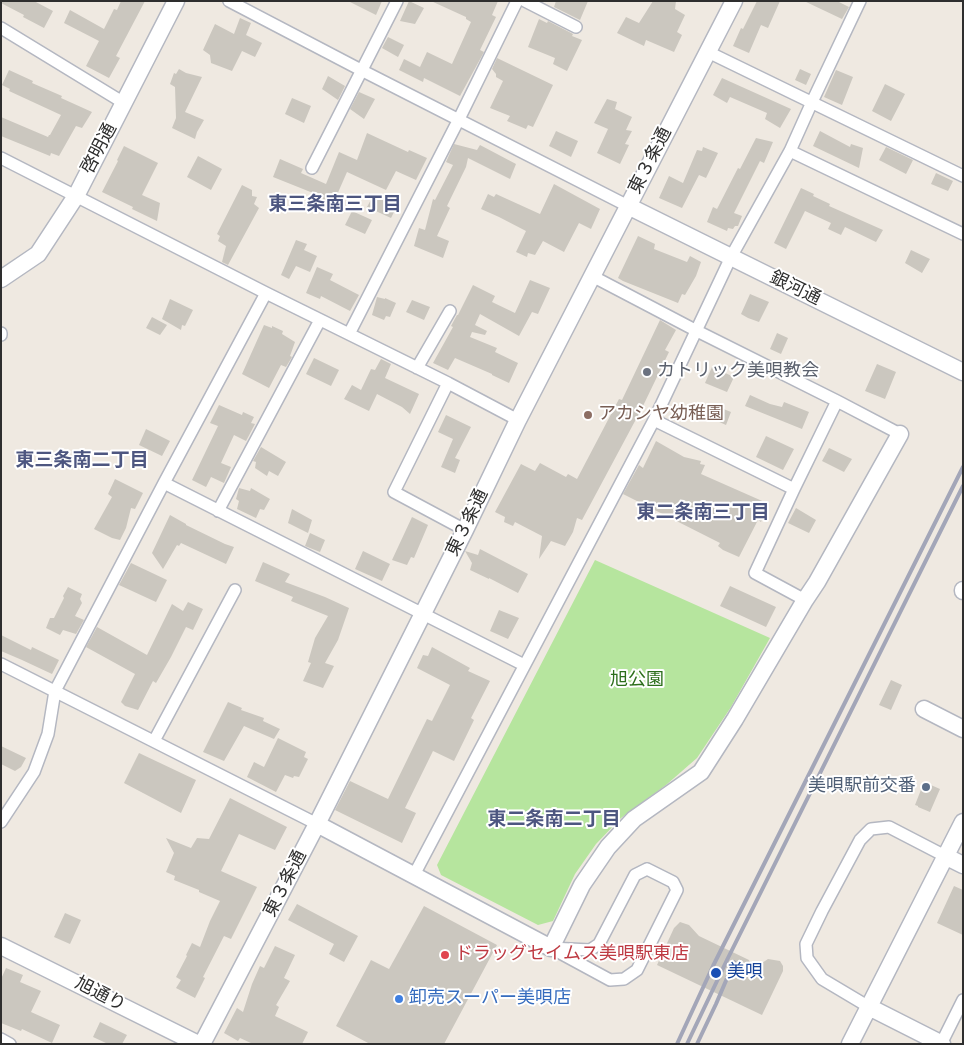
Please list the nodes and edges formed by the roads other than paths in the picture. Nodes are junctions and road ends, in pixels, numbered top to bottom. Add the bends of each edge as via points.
1 (176, 1) edge
2 (229, 1) edge
3 (396, 1) edge
4 (517, 1) edge
5 (525, 1) edge
6 (734, 1) edge
7 (860, 1) edge
8 (576, 27) dead end
9 (1, 28) edge
10 (708, 52) junction
11 (362, 70) junction
12 (812, 102) junction
13 (124, 103) junction
14 (459, 119) junction
15 (790, 151) junction
16 (1, 158) edge
17 (312, 168) dead end
18 (963, 176) edge
19 (76, 196) junction
20 (628, 206) junction
21 (963, 234) edge
22 (731, 257) junction
23 (592, 276) junction
24 (1, 279) edge
25 (266, 293) junction
26 (450, 311) dead end
27 (320, 320) junction
28 (697, 331) junction
29 (349, 334) junction
30 (417, 368) junction
31 (963, 372) edge
32 (448, 383) junction
33 (838, 401) junction
34 (518, 420) junction
35 (654, 420) junction
36 (900, 434) joint
37 (164, 483) junction
38 (794, 489) junction
39 (218, 511) junction
40 (465, 530) junction
41 (235, 590) dead end
42 (805, 600) junction
43 (423, 614) junction
44 (1, 664) edge
45 (524, 665) junction
46 (55, 691) junction
47 (924, 709) dead end
48 (963, 728) edge
49 (154, 741) junction
50 (1, 822) edge
51 (963, 822) edge
52 (317, 824) junction
53 (945, 856) junction
54 (963, 865) edge
55 (414, 875) junction
56 (1, 946) edge
57 (552, 948) junction
58 (963, 1000) edge
59 (869, 1007) junction
60 (1, 1039) edge
61 (10, 1044) edge
62 (198, 1044) edge
63 (202, 1044) edge
64 (850, 1044) edge
65 (941, 1044) edge

1 - 13 street, 啓明通
2 - 11 street
3 - 11 street
4 - 14 street
5 - 8 street
6 - 10 street, 東３条通
7 - 12 street
9 - 13 street
10 - 12 street
10 - 20 street, 東３条通
11 - 14 street
11 - 17 street
12 - 15 street
12 - 18 street
13 - 19 street, 啓明通
14 - 20 street
14 - 29 street
15 - 21 street
15 - 22 street
16 - 19 street
19 - 24 street, 啓明通 via 38,254
19 - 25 street
20 - 22 street, 銀河通
20 - 23 street, 東３条通
22 - 28 street
22 - 31 street, 銀河通
23 - 28 street
23 - 34 street, 東３条通
25 - 27 street
25 - 37 street
26 - 30 street
27 - 29 street
27 - 39 street
28 - 33 street
28 - 35 street
29 - 30 street
30 - 32 street
32 - 34 street
32 - 40 street via 394,492
33 - 36 street
33 - 38 street
34 - 40 street, 東３条通
35 - 38 street
35 - 45 street
36 - 42 street
37 - 39 street
37 - 46 street
38 - 42 street via 755,573
39 - 43 street
40 - 43 street, 東３条通
41 - 49 street
42 - 57 street via 701,772 634,819 608,847 582,885
43 - 45 street
43 - 52 street, 東３条通
44 - 46 street
45 - 55 street
46 - 49 street
46 - 50 street via 48,734 34,772
47 - 48 street
49 - 52 street
51 - 53 street
52 - 55 street
52 - 63 street, 東３条通
53 - 54 street
53 - 59 street
53 - 59 street via 889,827 871,829 860,840 822,911 806,944 807,958 822,979
55 - 57 street
56 - 62 street, 旭通り
57 - 57 street via 590,950 599,944 635,875 647,869 674,882 677,890 636,970 624,979 610,980
58 - 65 street
59 - 64 street
59 - 65 street
60 - 61 street

